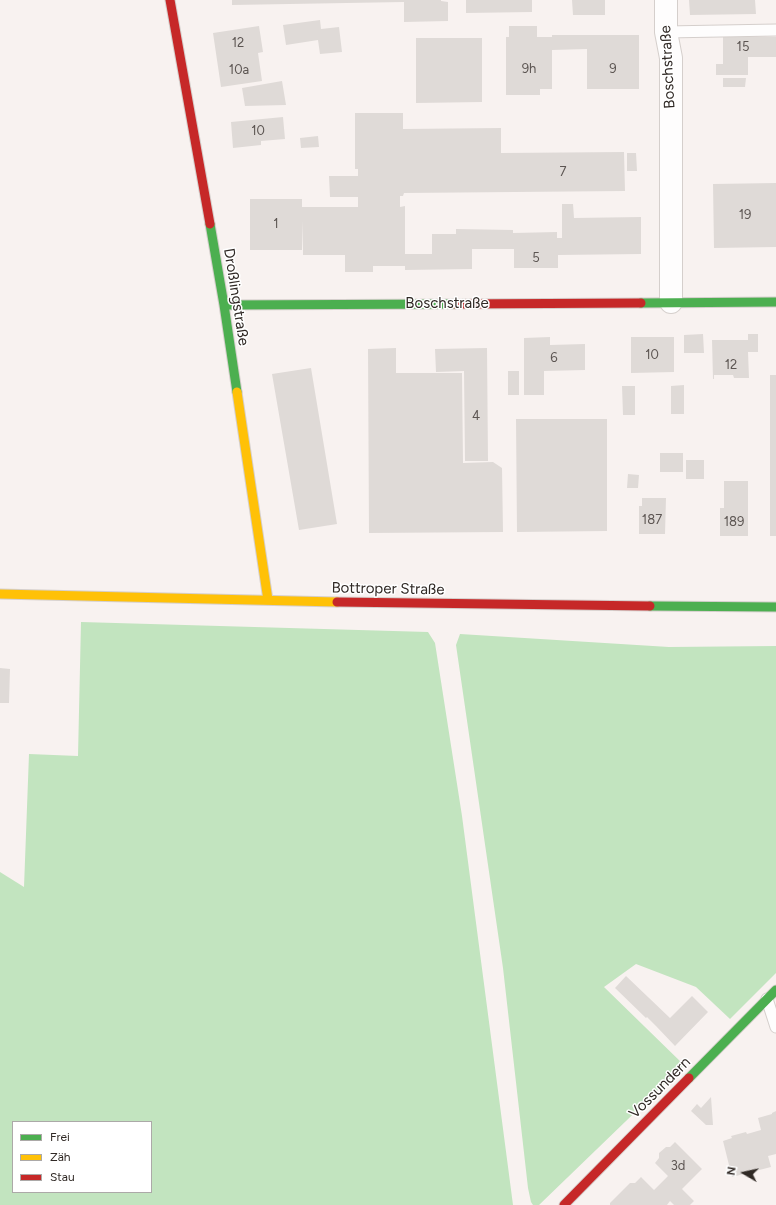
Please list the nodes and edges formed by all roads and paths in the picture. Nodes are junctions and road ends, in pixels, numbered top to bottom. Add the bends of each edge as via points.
1 (170, 0) edge
2 (666, 0) edge
3 (776, 30) edge
4 (666, 32) junction
5 (671, 302) junction
6 (776, 302) edge
7 (224, 305) junction
8 (0, 594) edge
9 (268, 600) junction
10 (776, 607) edge
11 (776, 990) edge
12 (767, 999) junction
13 (776, 1028) edge
14 (564, 1205) edge

1 - 7 street, Droßlingstraße
2 - 4 street, Boschstraße
3 - 4 lane
4 - 5 street, Boschstraße via 670,58
5 - 6 street, Boschstraße
5 - 7 street, Boschstraße
7 - 9 street, Droßlingstraße
8 - 9 street, Bottroper Straße
9 - 10 street, Bottroper Straße
11 - 12 street, Vossundern
12 - 13 lane
12 - 14 street, Vossundern

